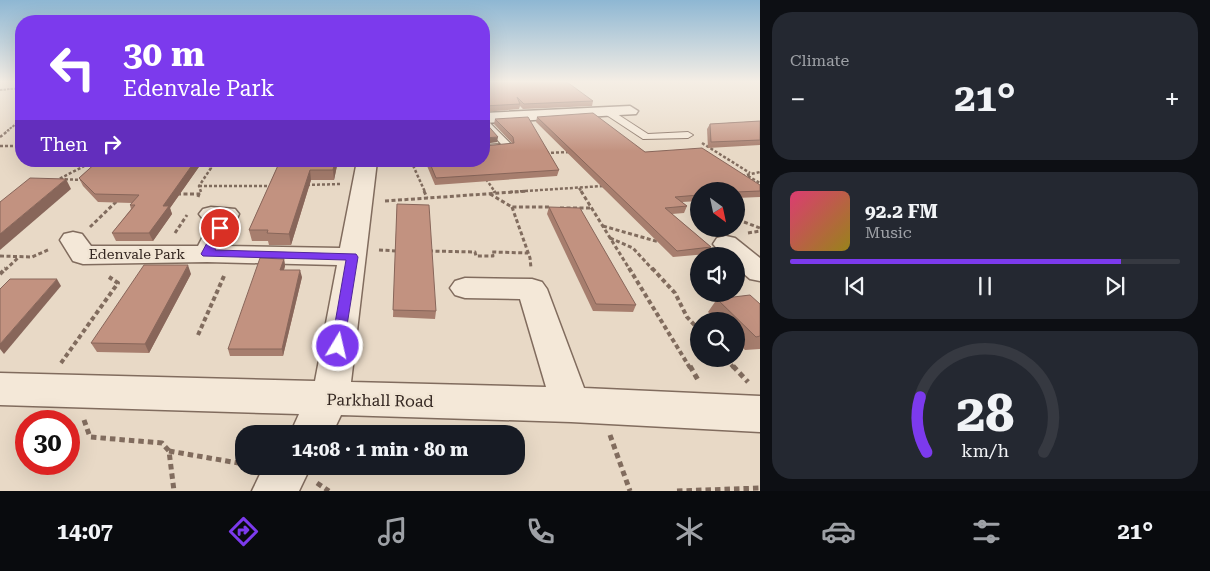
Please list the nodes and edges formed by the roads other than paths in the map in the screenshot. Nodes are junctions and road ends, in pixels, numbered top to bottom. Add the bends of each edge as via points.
1 (630, 111) dead end
2 (608, 112) junction
3 (490, 119) edge
4 (490, 126) edge
5 (688, 135) dead end
6 (490, 148) edge
7 (364, 182) edge
8 (206, 204) road end
9 (73, 240) road end
10 (726, 244) dead end
11 (353, 253) junction
12 (220, 254) junction
13 (760, 272) edge
14 (465, 288) dead end
15 (0, 389) edge
16 (330, 399) junction
17 (585, 406) junction
18 (748, 411) edge
19 (315, 425) edge
20 (284, 475) edge
21 (274, 491) edge

1 - 2 street
2 - 3 street
2 - 5 lane via 646,138
4 - 6 lane via 508,146
7 - 11 street
8 - 12 street via 227,214
9 - 12 street, Edenvale Park via 83,255
10 - 13 street
11 - 12 street, Edenvale Park
11 - 16 street
14 - 17 street via 532,289
15 - 16 street, Parkhall Road
16 - 17 street, Parkhall Road
16 - 19 street
17 - 18 street, Parkhall Road
20 - 21 street

